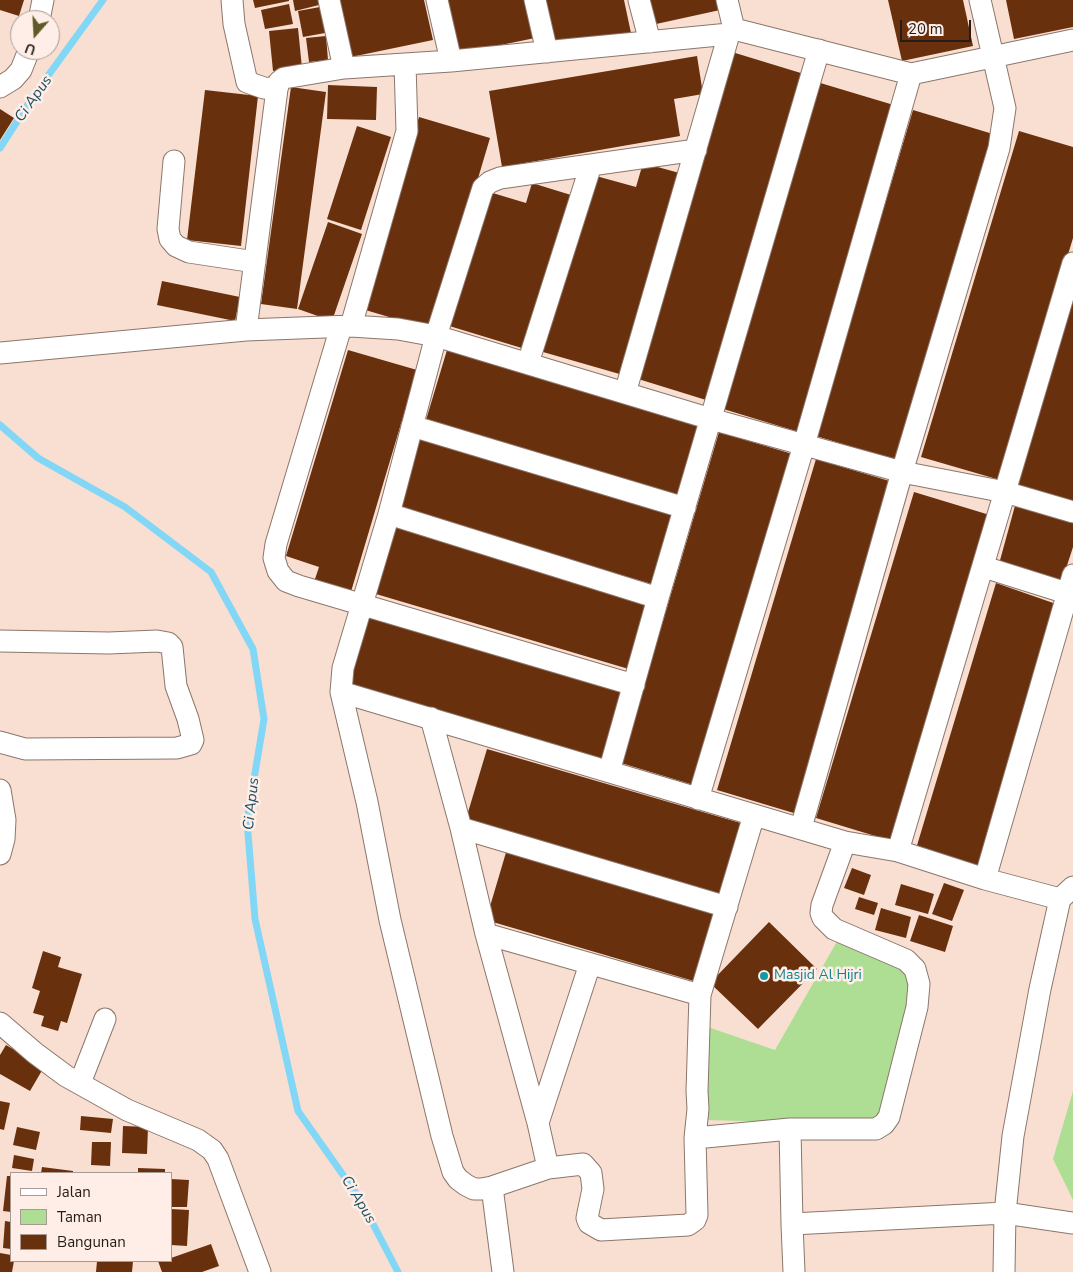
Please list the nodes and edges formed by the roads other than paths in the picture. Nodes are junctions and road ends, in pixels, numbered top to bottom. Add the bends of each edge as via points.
1 (232, 0) edge
2 (329, 0) edge
3 (437, 0) edge
4 (535, 0) edge
5 (639, 0) edge
6 (727, 0) edge
7 (980, 0) edge
8 (732, 31) junction
9 (1073, 40) edge
10 (650, 42) junction
11 (819, 50) junction
12 (547, 52) junction
13 (994, 57) junction
14 (25, 60) edge
15 (451, 61) junction
16 (405, 64) junction
17 (344, 68) junction
18 (911, 74) junction
19 (0, 87) edge
20 (277, 89) junction
21 (696, 150) junction
22 (174, 162) dead end
23 (591, 165) junction
24 (255, 262) junction
25 (1073, 264) edge
26 (346, 327) junction
27 (246, 330) junction
28 (436, 336) junction
29 (10, 352) edge
30 (528, 364) junction
31 (625, 393) junction
32 (711, 419) junction
33 (412, 426) junction
34 (804, 445) junction
35 (902, 472) junction
36 (1005, 492) junction
37 (685, 508) junction
38 (1073, 512) edge
39 (388, 514) junction
40 (984, 567) junction
41 (1071, 587) edge
42 (658, 598) junction
43 (362, 606) junction
44 (0, 641) edge
45 (634, 685) junction
46 (341, 692) junction
47 (431, 718) junction
48 (0, 742) edge
49 (609, 772) junction
50 (0, 790) edge
51 (698, 799) junction
52 (754, 815) junction
53 (461, 828) junction
54 (801, 828) junction
55 (845, 842) junction
56 (898, 851) junction
57 (0, 854) edge
58 (985, 879) junction
59 (1066, 893) edge
60 (727, 907) junction
61 (486, 934) junction
62 (590, 964) junction
63 (700, 995) junction
64 (105, 1019) dead end
65 (0, 1023) edge
66 (80, 1083) junction
67 (538, 1123) junction
68 (790, 1129) junction
69 (695, 1138) junction
70 (548, 1168) junction
71 (492, 1187) junction
72 (1005, 1213) junction
73 (1073, 1222) edge
74 (792, 1224) junction
75 (260, 1272) edge
76 (503, 1272) edge
77 (794, 1272) edge
78 (1004, 1272) edge

1 - 20 street via 247,82
2 - 17 street
3 - 15 street
4 - 12 street
5 - 10 street
6 - 8 street
7 - 13 street
8 - 10 street
8 - 11 street
8 - 21 street
9 - 13 street
10 - 12 street
11 - 18 street
11 - 32 street
12 - 15 street
13 - 18 street
13 - 35 street via 1005,108 999,148
14 - 19 street via 14,80
15 - 16 street
16 - 17 street
16 - 26 street via 407,131
17 - 20 street via 284,78
18 - 34 street
20 - 24 street
21 - 23 street
21 - 31 street
22 - 24 street via 168,229 170,239 189,252
23 - 28 street via 500,178 483,188
23 - 30 street
24 - 27 street
25 - 36 street
26 - 27 street
26 - 28 street via 374,327
26 - 43 street via 274,558 286,581
27 - 29 street
28 - 30 street
28 - 33 street
30 - 31 street
31 - 32 street
32 - 34 street
32 - 37 street
33 - 37 street
33 - 39 street
34 - 35 street
34 - 51 street
35 - 36 street
35 - 54 street
36 - 38 street
36 - 40 street
37 - 42 street
39 - 42 street
39 - 43 street
40 - 41 street
40 - 56 street
41 - 58 street
42 - 45 street
43 - 45 street
43 - 46 street via 343,668
44 - 48 street via 168,643 172,647 176,686 193,740 191,744 177,748 25,749
45 - 49 street
46 - 47 street
46 - 71 street via 390,920 442,1136 458,1179 474,1189
47 - 49 street
47 - 53 street
49 - 51 street
50 - 57 street via 5,820
51 - 52 street
52 - 54 street
52 - 60 street
53 - 60 street
53 - 61 street
54 - 55 street
55 - 56 street
55 - 68 street via 822,906 823,918 834,929 906,960 915,969 919,984 917,1007 889,1117 884,1124 876,1129
56 - 58 street
58 - 59 street
59 - 72 street via 1040,990 1013,1136
60 - 63 street
61 - 62 street
61 - 67 street
62 - 63 street
62 - 67 street
63 - 69 street
64 - 66 street
65 - 66 street via 35,1053
66 - 75 street via 127,1110 198,1140 212,1150
67 - 70 street
68 - 69 street
68 - 74 street
69 - 70 street via 697,1215 688,1225 601,1230 587,1218 593,1189 587,1168 582,1164
70 - 71 street
71 - 76 street
72 - 73 street
72 - 74 street
72 - 78 street
74 - 77 street

